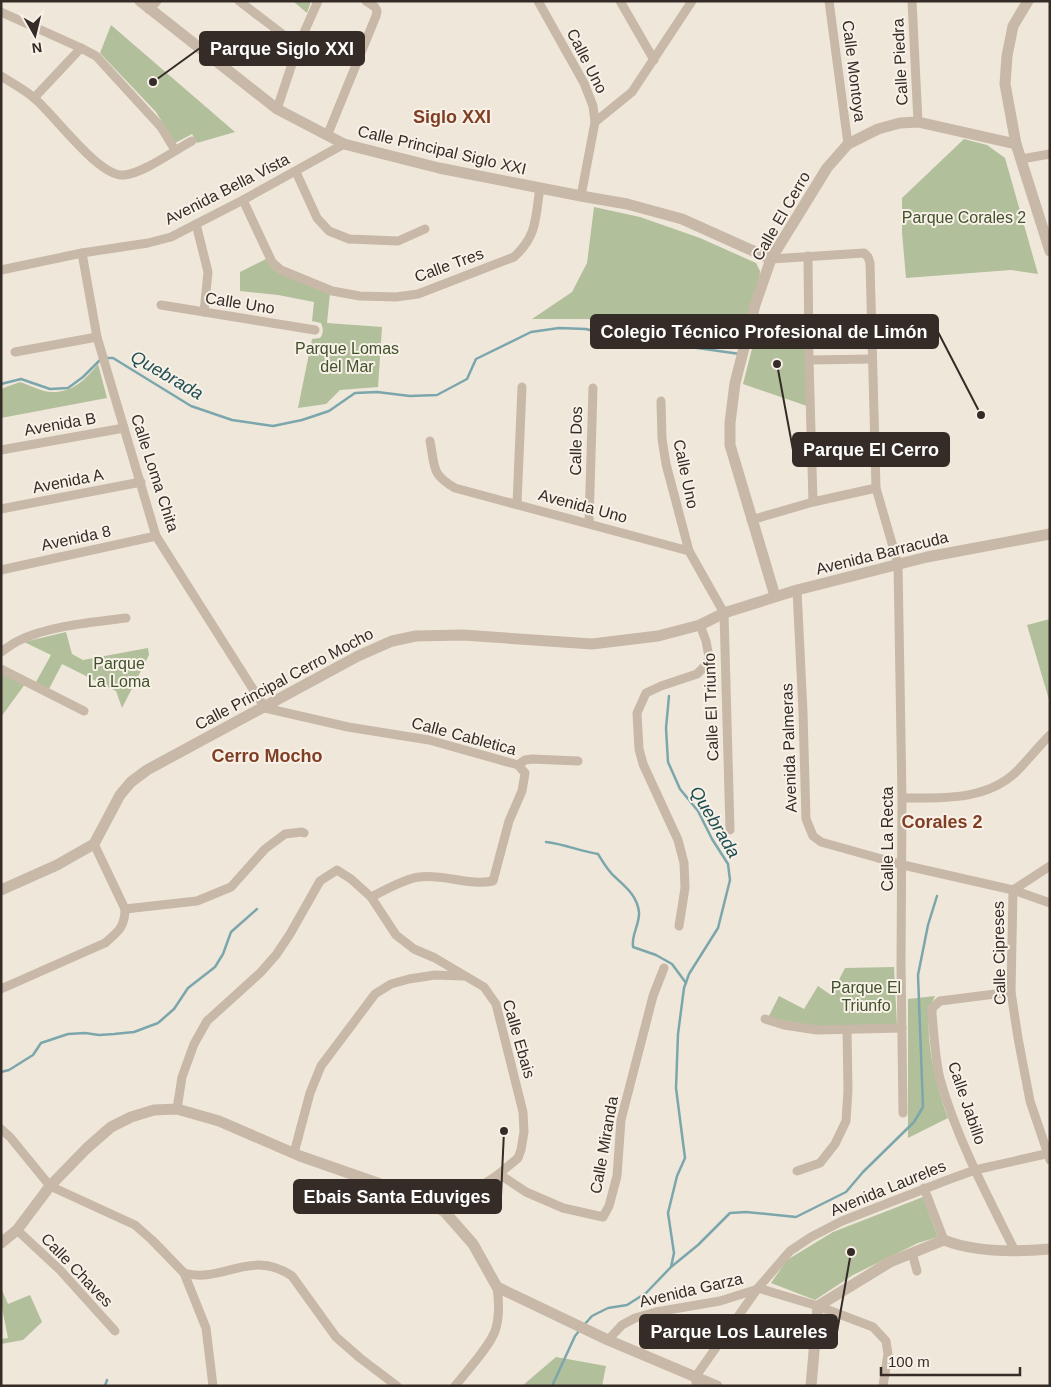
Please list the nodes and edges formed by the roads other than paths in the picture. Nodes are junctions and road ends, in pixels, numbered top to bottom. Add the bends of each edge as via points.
1 (140, 1) edge
2 (238, 1) edge
3 (318, 1) edge
4 (366, 1) edge
5 (538, 1) edge
6 (620, 1) edge
7 (692, 1) edge
8 (829, 1) edge
9 (912, 1) edge
10 (1028, 1) edge
11 (153, 6) edge
12 (1, 12) edge
13 (298, 46) junction
14 (81, 48) junction
15 (654, 60) junction
16 (1, 76) edge
17 (34, 98) junction
18 (277, 109) junction
19 (595, 122) junction
20 (918, 122) junction
21 (327, 136) junction
22 (192, 141) dead end
23 (344, 144) junction
24 (848, 144) junction
25 (1016, 144) junction
26 (175, 150) junction
27 (1050, 154) edge
28 (1021, 160) junction
29 (296, 172) junction
30 (540, 188) junction
31 (581, 196) junction
32 (243, 200) junction
33 (196, 224) junction
34 (425, 229) dead end
35 (1050, 251) edge
36 (82, 253) junction
37 (808, 256) junction
38 (771, 259) junction
39 (1, 270) edge
40 (161, 305) dead end
41 (204, 312) junction
42 (315, 330) dead end
43 (98, 337) junction
44 (15, 352) dead end
45 (872, 358) junction
46 (809, 360) junction
47 (522, 388) dead end
48 (593, 388) dead end
49 (661, 401) dead end
50 (124, 428) junction
51 (430, 441) dead end
52 (1, 450) edge
53 (141, 482) junction
54 (876, 488) junction
55 (813, 502) junction
56 (517, 504) junction
57 (1, 509) edge
58 (751, 520) junction
59 (589, 523) junction
60 (1050, 534) edge
61 (156, 536) junction
62 (689, 551) junction
63 (898, 564) junction
64 (1, 570) edge
65 (797, 590) junction
66 (775, 596) junction
67 (724, 613) junction
68 (126, 618) dead end
69 (700, 625) junction
70 (1, 652) edge
71 (1, 669) edge
72 (265, 708) junction
73 (84, 711) dead end
74 (1050, 735) edge
75 (578, 761) dead end
76 (518, 765) junction
77 (902, 798) junction
78 (730, 830) dead end
79 (304, 833) dead end
80 (94, 844) junction
81 (903, 866) junction
82 (1050, 866) edge
83 (1, 890) edge
84 (1013, 890) junction
85 (371, 896) junction
86 (1050, 903) edge
87 (125, 909) junction
88 (679, 926) dead end
89 (664, 968) dead end
90 (466, 976) junction
91 (1, 990) edge
92 (1012, 992) junction
93 (765, 1019) dead end
94 (902, 1028) junction
95 (848, 1030) junction
96 (177, 1109) junction
97 (903, 1113) dead end
98 (1, 1129) edge
99 (294, 1153) junction
100 (1049, 1155) edge
101 (975, 1170) junction
102 (797, 1171) dead end
103 (499, 1174) junction
104 (50, 1186) junction
105 (924, 1188) junction
106 (444, 1211) junction
107 (17, 1230) junction
108 (944, 1240) junction
109 (1, 1243) edge
110 (1050, 1249) edge
111 (1015, 1251) junction
112 (912, 1253) junction
113 (917, 1271) dead end
114 (184, 1273) junction
115 (497, 1287) junction
116 (758, 1288) junction
117 (818, 1306) junction
118 (115, 1331) dead end
119 (608, 1340) junction
120 (696, 1381) edge
121 (213, 1386) edge
122 (397, 1386) edge
123 (455, 1386) edge
124 (717, 1386) edge
125 (811, 1386) edge
126 (883, 1386) edge

1 - 11 street, Calle Principal Siglo XXI
2 - 13 street
3 - 13 street
4 - 21 street via 377,10 376,16
5 - 19 street, Calle Uno via 584,83
6 - 15 street
7 - 15 street
8 - 24 street, Calle Montoya
9 - 20 street, Calle Piedra
10 - 25 street via 1013,26 1007,56 1005,84
11 - 18 street, Calle Principal Siglo XXI
12 - 14 street
13 - 18 street
14 - 17 street
14 - 26 street via 96,56 161,127
15 - 19 street via 632,92
16 - 17 street
17 - 26 street via 99,166 117,175 139,171
18 - 21 street, Calle Principal Siglo XXI
19 - 31 street, Calle Uno
20 - 24 street, Calle El Cerro via 878,129
20 - 25 street, Calle El Cerro
21 - 23 street, Calle Principal Siglo XXI
22 - 26 street
23 - 29 street, Avenida Bella Vista
23 - 30 street, Calle Principal Siglo XXI via 439,168
24 - 38 street, Calle El Cerro via 827,168
25 - 28 street
27 - 28 street
28 - 35 street
29 - 32 street, Avenida Bella Vista
29 - 34 street via 317,218 329,231 349,239 398,241
30 - 31 street, Calle Principal Siglo XXI
30 - 32 street, Calle Tres via 533,233 514,257 418,294 396,297 332,291 281,270 272,262
31 - 38 street, Calle Principal Siglo XXI via 682,219
32 - 33 street, Avenida Bella Vista
33 - 36 street, Avenida Bella Vista via 148,243
33 - 41 street via 208,272
36 - 39 street, Avenida Bella Vista
36 - 43 street, Calle Loma Chita
37 - 38 street
37 - 45 street, Calle La Recta via 864,253 868,258
37 - 46 street
38 - 58 street, Calle El Cerro via 744,345 730,423 730,445
40 - 41 street, Calle Uno
41 - 42 street, Calle Uno
43 - 44 street
43 - 50 street, Calle Loma Chita
45 - 46 street
45 - 54 street, Calle La Recta
46 - 55 street
47 - 56 street
48 - 59 street, Calle Dos
49 - 62 street, Calle Uno via 666,464
50 - 52 street, Avenida B
50 - 53 street, Calle Loma Chita
51 - 56 street, Avenida Uno via 436,474 443,481 456,488
53 - 57 street, Avenida A
53 - 61 street, Calle Loma Chita
54 - 55 street
54 - 63 street, Calle La Recta
55 - 58 street
56 - 59 street, Avenida Uno
58 - 66 street, Calle El Cerro
59 - 62 street, Avenida Uno
60 - 63 street, Avenida Barracuda
61 - 64 street, Avenida 8
61 - 72 street, Calle Loma Chita
62 - 67 street
63 - 65 street, Avenida Barracuda
63 - 77 street, Calle La Recta
65 - 66 street, Avenida Barracuda
65 - 81 street, Avenida Palmeras via 806,819 813,836 821,842
66 - 67 street, Avenida Barracuda
67 - 69 street, Calle Principal Cerro Mocho
67 - 78 street, Calle El Triunfo
68 - 70 street via 41,632
69 - 72 street, Calle Principal Cerro Mocho via 658,636 592,644 463,635 416,636 392,641 358,656
69 - 88 street via 709,656 706,664 697,674 646,693 638,712 643,764 678,840 684,863
71 - 73 street
72 - 76 street, Calle Cabletica via 348,727 429,740
72 - 80 street, Calle Principal Cerro Mocho via 147,770 131,782 120,795
74 - 77 street via 1015,773 996,786 973,794 942,798
75 - 76 street via 532,759
76 - 85 street, Calle Cabletica via 526,773 493,881 482,884 417,877
77 - 81 street, Calle La Recta
79 - 87 street via 285,834 265,849 232,887 197,901
80 - 83 street
80 - 87 street
81 - 84 street, Avenida Palmeras
81 - 94 street, Calle La Recta
82 - 84 street
84 - 86 street, Avenida Palmeras
84 - 92 street, Calle Cipreses
85 - 90 street, Calle Ebais via 396,935 414,949
85 - 96 street via 337,870 320,880 276,955 208,1021 194,1044 182,1077
87 - 91 street via 125,921 105,943
89 - 103 street, Calle Miranda via 653,996 621,1120 617,1176 603,1217 563,1208 526,1192
90 - 99 street via 435,975 409,979 391,984 375,994 321,1066 310,1093
90 - 103 street, Calle Ebais via 484,987 496,1004 523,1112 524,1132 518,1158
92 - 100 street, Calle Cipreses via 1030,1101
92 - 101 street, Calle Jabillo via 940,1001 932,1008 940,1078
93 - 95 street via 798,1028
94 - 95 street
94 - 97 street, Calle La Recta
95 - 102 street via 846,1121 835,1144 820,1163
96 - 99 street via 219,1121
96 - 104 street via 154,1110 111,1127
98 - 104 street
99 - 106 street via 409,1194
100 - 101 street, Avenida Laureles
101 - 105 street, Avenida Laureles
101 - 111 street, Calle Jabillo
103 - 106 street, Calle Ebais
104 - 107 street
104 - 114 street via 136,1225
105 - 108 street
105 - 116 street, Avenida Laureles via 811,1237 790,1251
106 - 115 street via 473,1244
107 - 109 street
107 - 118 street, Calle Chaves via 60,1270
108 - 111 street via 956,1245
108 - 112 street
110 - 111 street
112 - 113 street
112 - 117 street via 890,1262
114 - 121 street via 206,1328
114 - 122 street via 204,1276 256,1265 282,1269 292,1276 336,1337
115 - 119 street
115 - 123 street via 499,1306 495,1331
116 - 117 street
116 - 119 street, Avenida Garza via 720,1301 635,1318 622,1325
116 - 120 street, Avenida Laureles
117 - 125 street
117 - 126 street via 873,1326 886,1341 888,1354
119 - 120 street
120 - 124 street

